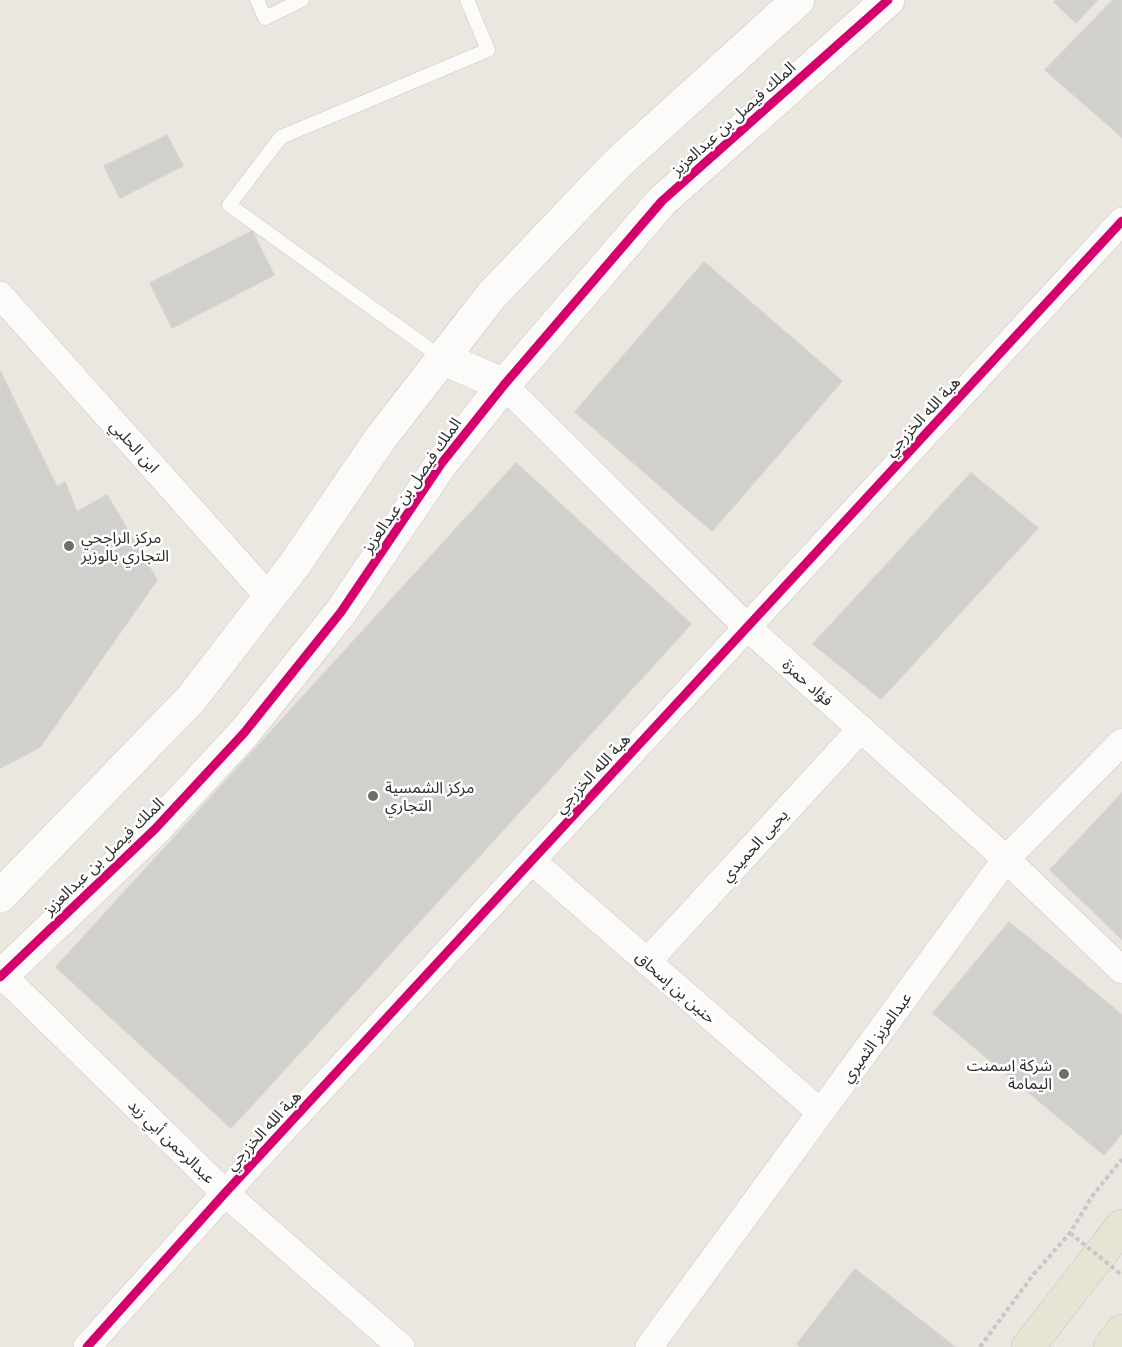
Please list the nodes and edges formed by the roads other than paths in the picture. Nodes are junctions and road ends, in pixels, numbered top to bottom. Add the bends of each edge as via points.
1 (256, 0) edge
2 (302, 0) edge
3 (467, 0) edge
4 (798, 0) edge
5 (888, 0) edge
6 (1122, 221) edge
7 (0, 295) edge
8 (442, 358) junction
9 (504, 385) junction
10 (269, 597) junction
11 (747, 627) junction
12 (861, 729) junction
13 (1122, 742) edge
14 (1006, 859) junction
15 (532, 861) junction
16 (0, 896) edge
17 (647, 962) junction
18 (1122, 970) edge
19 (1, 976) edge
20 (820, 1112) junction
21 (225, 1193) junction
22 (1122, 1226) edge
23 (1122, 1332) edge
24 (87, 1347) edge
25 (401, 1347) edge
26 (649, 1347) edge
27 (1028, 1347) edge
28 (1110, 1347) edge

1 - 2 lane via 265,18
3 - 8 lane via 488,50 281,138 229,205
4 - 8 street via 618,163 491,296
5 - 9 street, الملك فيصل بن عبدالعزيز via 663,201
6 - 11 street, هبة الله الخزرجي
7 - 10 street, ابن الحلبي
8 - 9 street
8 - 10 street
9 - 11 street, فؤاد حمزة
9 - 19 street, الملك فيصل بن عبدالعزيز via 441,464 341,612 244,734 155,828
10 - 16 street via 191,699
11 - 12 street, فؤاد حمزة
11 - 15 street, هبة الله الخزرجي
12 - 14 street, فؤاد حمزة
12 - 17 street, يحيى الحميدي
13 - 14 street, عبدالعزيز الثميري
14 - 18 street, فؤاد حمزة
14 - 20 street, عبدالعزيز الثميري
15 - 17 street, حنين بن إسحاق
15 - 21 street, هبة الله الخزرجي
17 - 20 street, حنين بن إسحاق
19 - 21 street, عبدالرحمن أبي زيد
20 - 26 street, عبدالعزيز الثميري
21 - 24 street, هبة الله الخزرجي
21 - 25 street, عبدالرحمن أبي زيد
22 - 27 main road
23 - 28 main road

